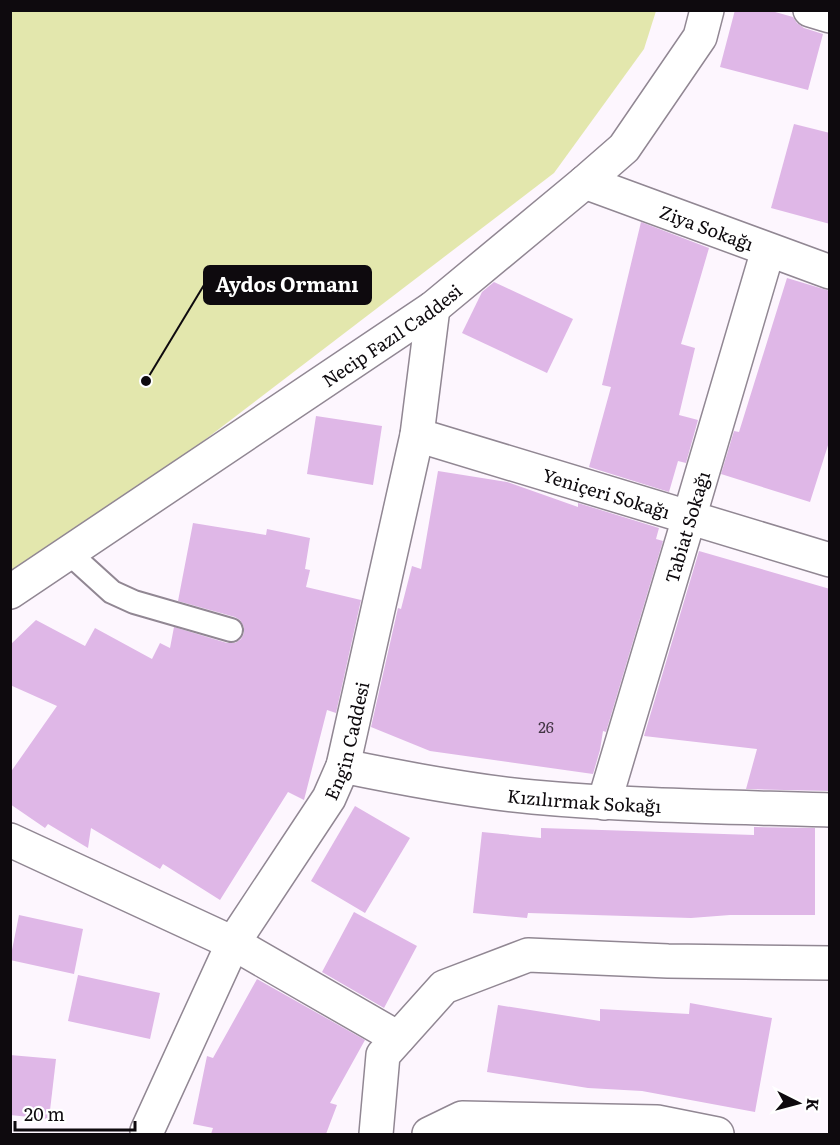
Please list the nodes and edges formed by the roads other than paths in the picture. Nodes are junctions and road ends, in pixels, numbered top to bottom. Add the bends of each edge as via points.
1 (707, 10) edge
2 (810, 10) edge
3 (830, 16) edge
4 (585, 182) junction
5 (768, 250) junction
6 (830, 272) edge
7 (433, 308) junction
8 (417, 435) junction
9 (689, 518) junction
10 (69, 553) junction
11 (830, 560) edge
12 (10, 592) edge
13 (231, 630) dead end
14 (343, 766) junction
15 (604, 803) junction
16 (830, 810) edge
17 (10, 840) edge
18 (233, 943) junction
19 (829, 960) edge
20 (398, 1038) junction
21 (141, 1133) edge
22 (376, 1134) edge
23 (429, 1134) edge
24 (717, 1134) edge

1 - 4 street, Necip Fazıl Caddesi via 700,37 624,148
2 - 3 street
4 - 5 street, Ziya Sokağı
4 - 7 street, Necip Fazıl Caddesi
5 - 6 street, Ziya Sokağı
5 - 9 street, Tabiat Sokağı
7 - 8 street, Engin Caddesi
7 - 10 street, Necip Fazıl Caddesi
8 - 9 street, Yeniçeri Sokağı
8 - 14 street, Engin Caddesi
9 - 11 street, Yeniçeri Sokağı
9 - 15 street, Tabiat Sokağı
10 - 12 street, Necip Fazıl Caddesi
10 - 13 lane via 112,592
14 - 15 street, Kızılırmak Sokağı via 417,782
14 - 18 street, Engin Caddesi via 329,798
15 - 16 street, Kızılırmak Sokağı
17 - 18 street
18 - 20 street
18 - 21 street, Engin Caddesi
19 - 20 street via 668,961 528,955 444,987
20 - 22 street via 383,1055
23 - 24 street via 462,1118 657,1122

